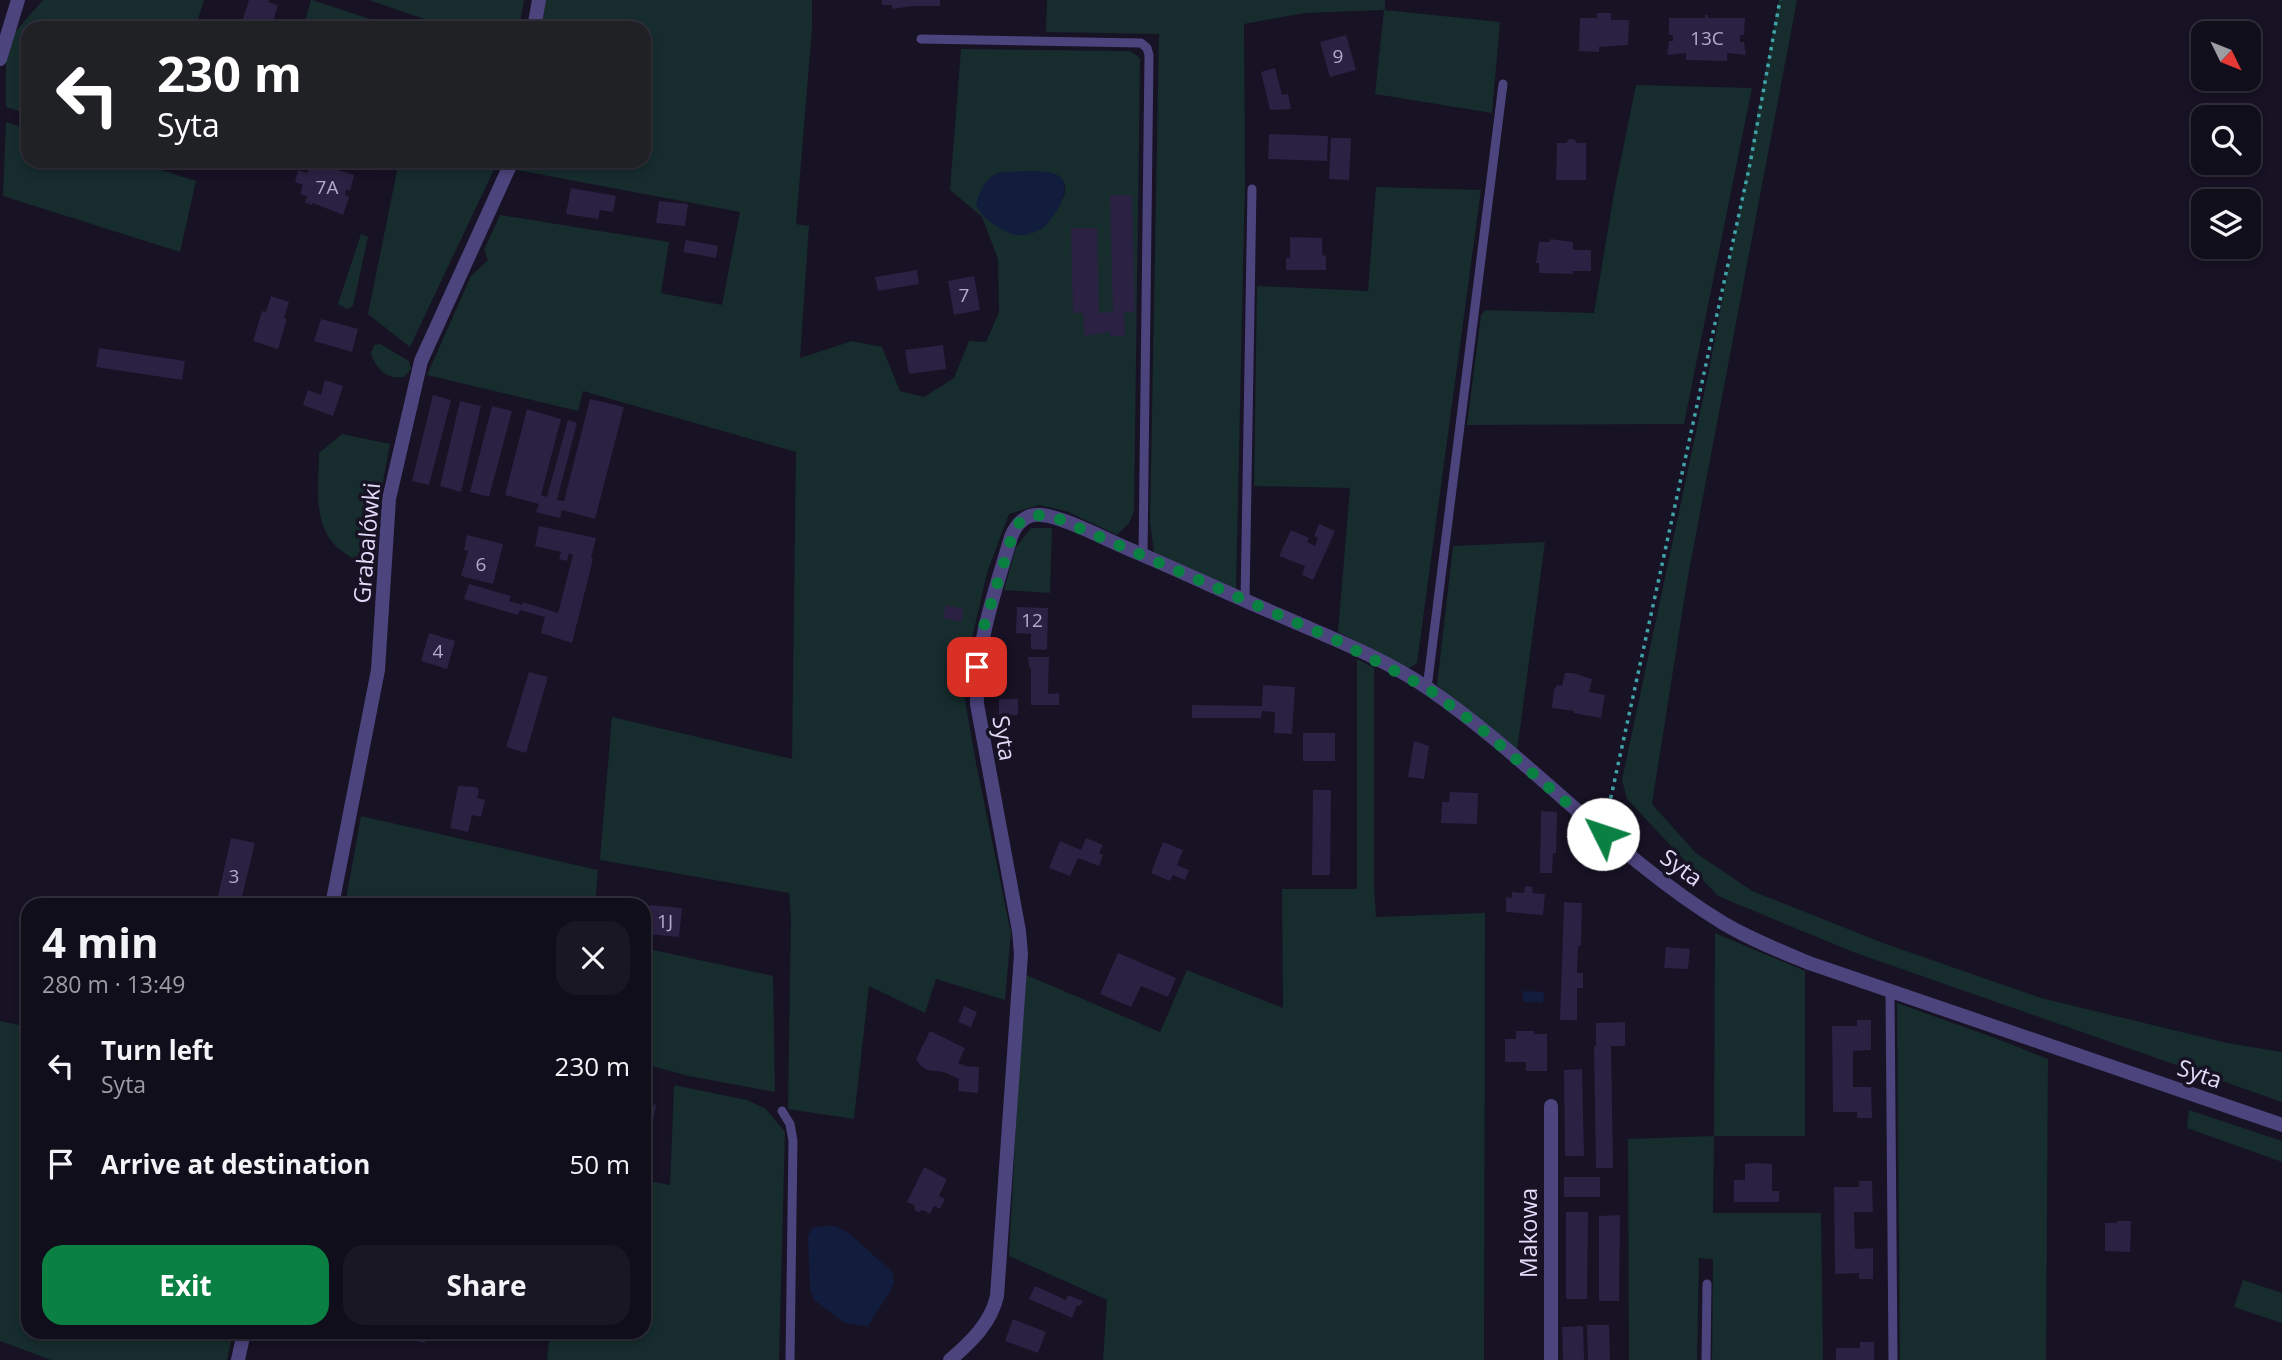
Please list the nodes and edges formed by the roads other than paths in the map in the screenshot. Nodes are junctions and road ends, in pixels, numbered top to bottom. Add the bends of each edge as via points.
1 (18, 0) edge
2 (539, 0) edge
3 (535, 21) edge
4 (921, 39) dead end
5 (0, 59) edge
6 (1503, 84) dead end
7 (509, 168) edge
8 (1252, 189) dead end
9 (1143, 555) junction
10 (1245, 601) junction
11 (1427, 688) junction
12 (333, 898) edge
13 (1890, 991) junction
14 (1550, 1106) dead end
15 (782, 1111) dead end
16 (2282, 1125) edge
17 (1707, 1284) dead end
18 (242, 1339) edge
19 (238, 1360) edge
20 (790, 1360) edge
21 (950, 1360) edge
22 (1551, 1360) edge
23 (1706, 1360) edge
24 (1893, 1360) edge

1 - 5 street
2 - 3 street
4 - 9 lane via 1141,43 1147,48
6 - 11 lane
7 - 12 street, Grabalówki via 421,361 413,390 389,499 378,670
8 - 10 lane
9 - 10 street, Syta
9 - 21 street, Syta via 1054,517 1042,514 1023,519 1011,537 984,626 976,704 1019,931 1020,978 998,1296 985,1325
10 - 11 street, Syta via 1344,644
11 - 13 street, Syta via 1636,861 1725,924 1809,963
13 - 16 street, Syta
13 - 24 lane
14 - 22 street, Makowa
15 - 20 lane via 793,1142
17 - 23 lane
18 - 19 street

